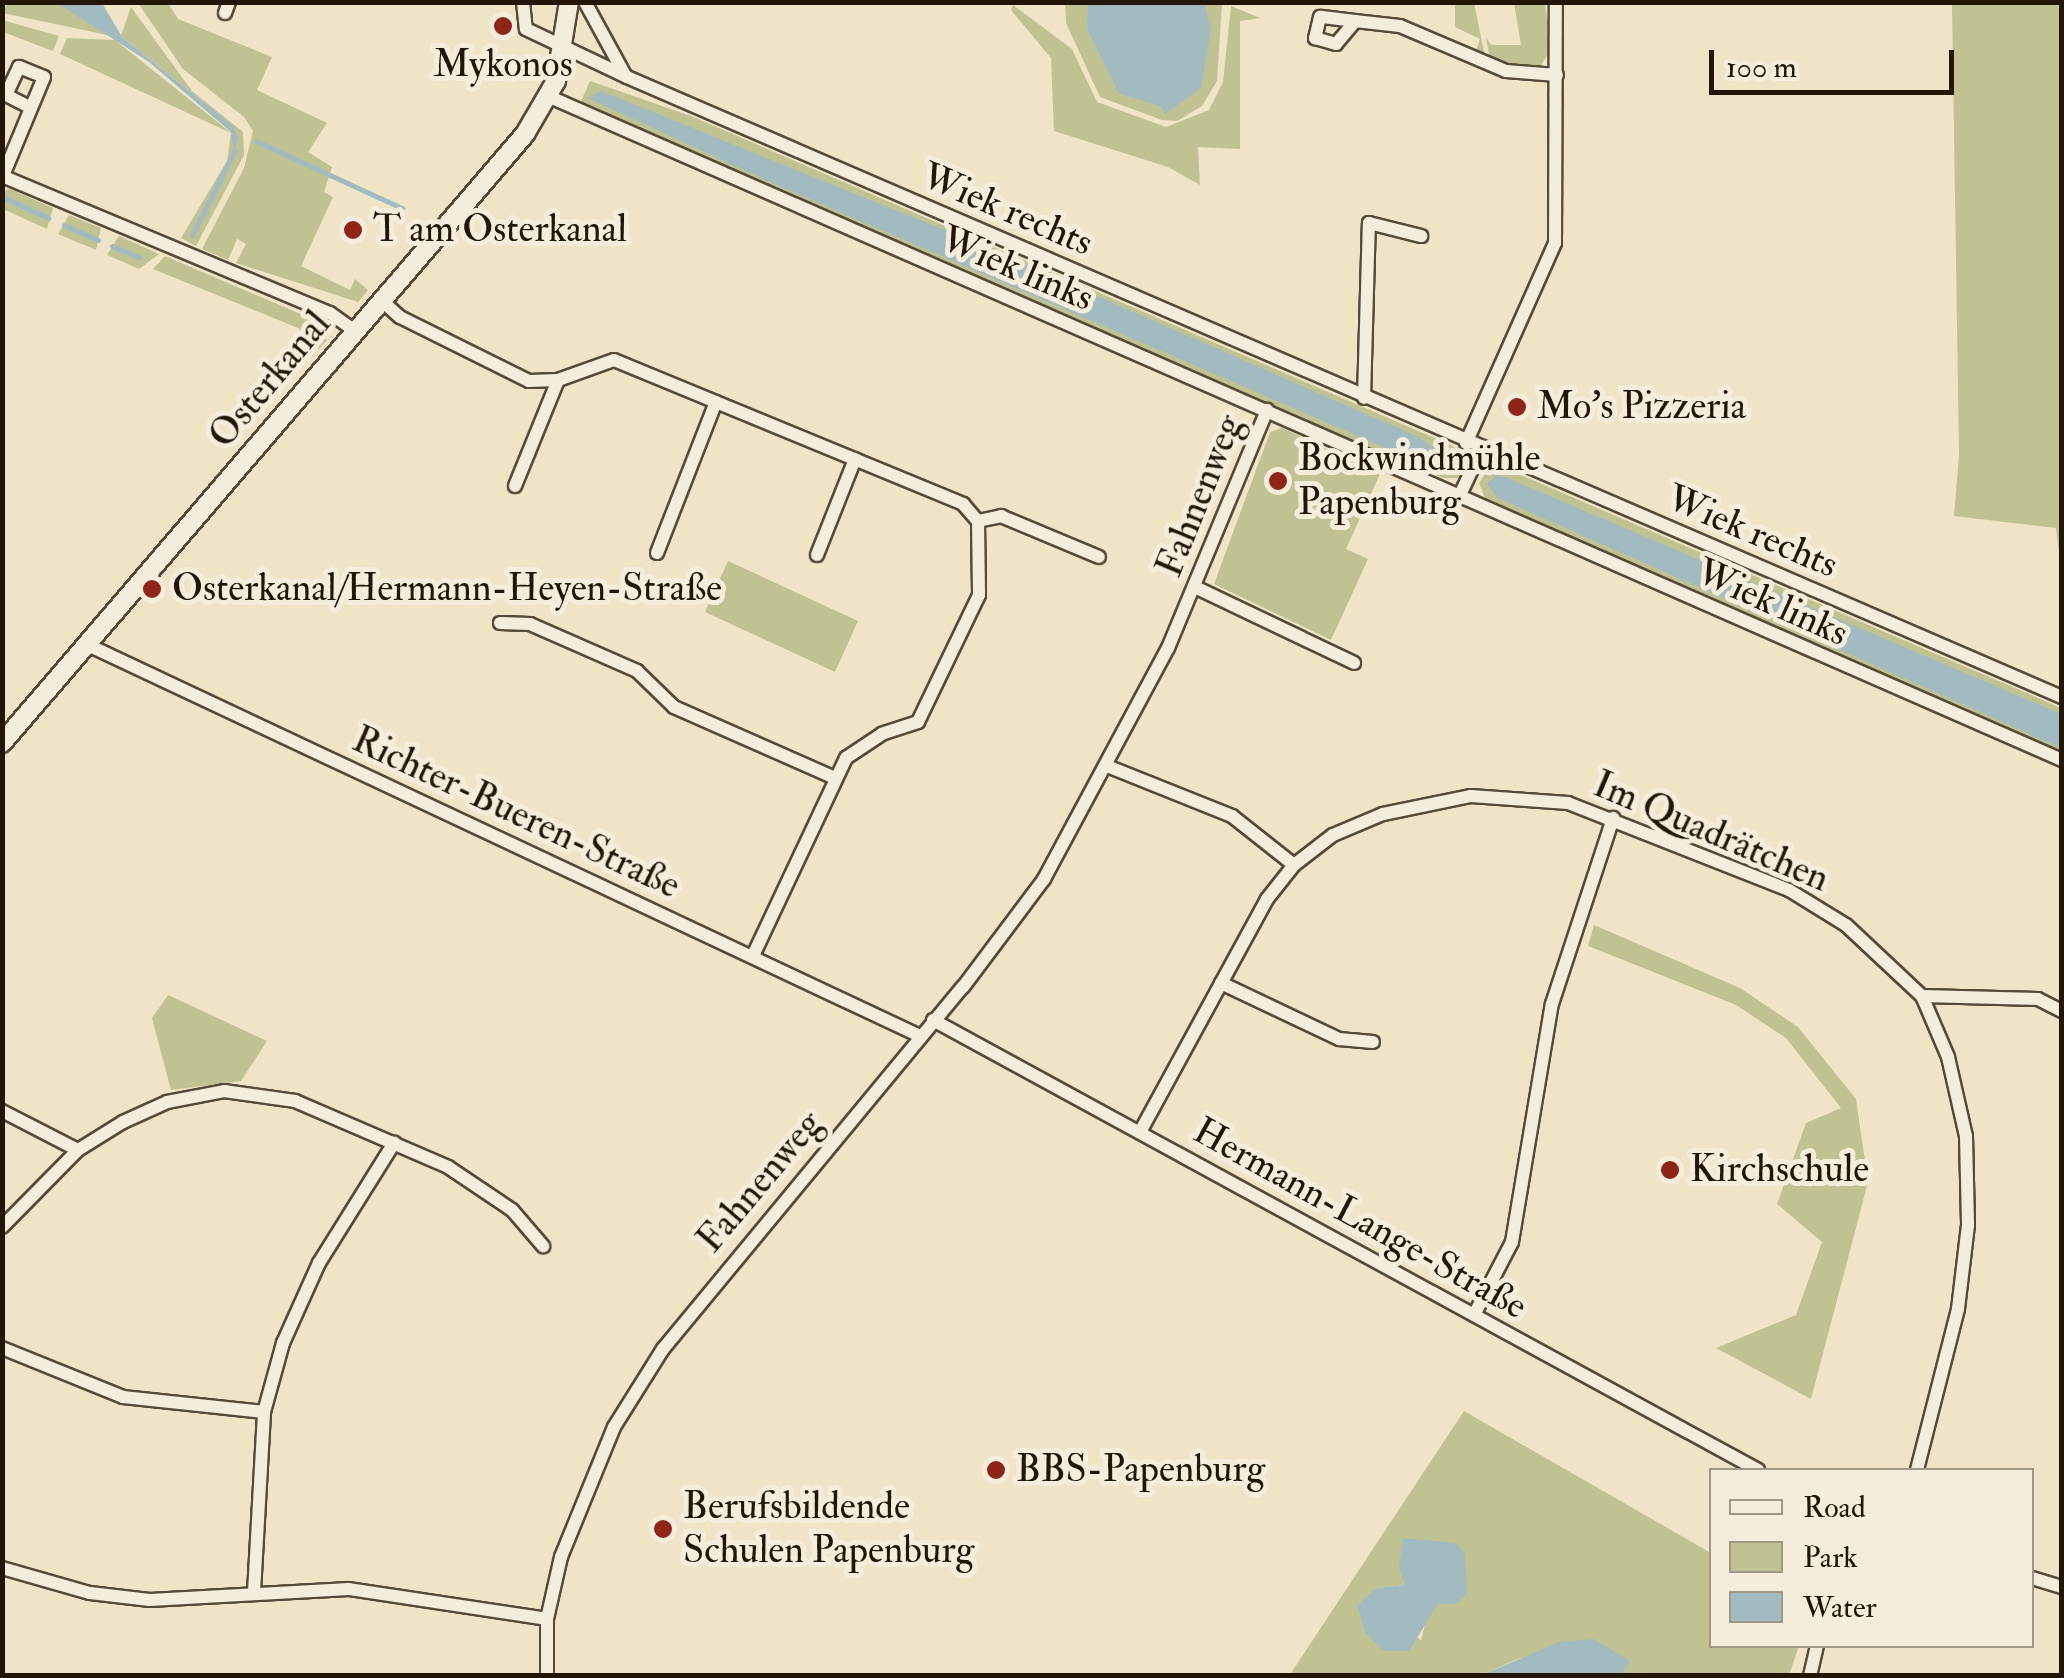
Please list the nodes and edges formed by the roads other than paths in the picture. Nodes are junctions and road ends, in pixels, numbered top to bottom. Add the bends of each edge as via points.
1 (523, 2) edge
2 (569, 2) edge
3 (585, 2) edge
4 (1556, 2) edge
5 (1355, 21) dead end
6 (566, 47) junction
7 (1558, 75) junction
8 (626, 77) junction
9 (550, 97) junction
10 (30, 108) dead end
11 (3, 177) edge
12 (1421, 236) dead end
13 (382, 300) junction
14 (355, 332) junction
15 (558, 380) junction
16 (1364, 398) junction
17 (716, 402) junction
18 (1267, 410) junction
19 (1466, 443) junction
20 (1482, 450) junction
21 (855, 459) junction
22 (515, 486) dead end
23 (1460, 495) junction
24 (978, 521) junction
25 (657, 553) dead end
26 (817, 556) dead end
27 (1099, 557) dead end
28 (1197, 588) junction
29 (500, 623) dead end
30 (88, 645) junction
31 (1354, 663) dead end
32 (2062, 696) edge
33 (2, 743) edge
34 (2062, 760) edge
35 (1107, 766) junction
36 (835, 778) junction
37 (1613, 818) junction
38 (1294, 865) junction
39 (753, 956) junction
40 (1221, 983) junction
41 (1922, 996) junction
42 (2062, 1011) edge
43 (933, 1020) junction
44 (920, 1036) junction
45 (1373, 1042) dead end
46 (2, 1111) edge
47 (1140, 1132) junction
48 (394, 1143) junction
49 (78, 1150) junction
50 (2, 1227) edge
51 (543, 1246) dead end
52 (1474, 1316) junction
53 (2, 1348) edge
54 (264, 1412) junction
55 (1754, 1468) edge
56 (1918, 1468) edge
57 (2, 1568) edge
58 (2034, 1579) edge
59 (2062, 1587) edge
60 (254, 1592) junction
61 (547, 1619) junction
62 (1817, 1648) edge
63 (547, 1676) edge
64 (1810, 1676) edge

1 - 6 street, Wiek rechts via 526,29
2 - 6 main road, Osterkanal
3 - 8 street
4 - 7 street
5 - 7 street via 1400,26 1506,71
6 - 8 street, Wiek rechts
6 - 9 main road, Osterkanal
7 - 19 street via 1555,243
8 - 16 street, Wiek rechts
9 - 13 main road, Osterkanal
9 - 18 street, Wiek links
10 - 11 street
11 - 14 street via 330,313
12 - 16 street via 1370,223
13 - 14 main road, Osterkanal
13 - 15 street via 400,317 528,381
14 - 30 main road, Osterkanal
15 - 17 street via 614,360
15 - 22 street
16 - 19 street, Wiek rechts
17 - 21 street
17 - 25 street
18 - 23 street, Wiek links
18 - 28 street, Fahnenweg
19 - 20 street, Wiek rechts
20 - 23 street
20 - 32 street, Wiek rechts
21 - 24 street via 963,504
21 - 26 street
23 - 34 street, Wiek links
24 - 27 street via 1001,516
24 - 36 street via 980,594 918,722 860,746
28 - 31 street
28 - 35 street, Fahnenweg
29 - 36 street via 530,624 636,671 674,707
30 - 33 main road, Osterkanal
30 - 39 street, Richter-Bueren-Straße
35 - 38 street via 1232,816
35 - 43 street, Fahnenweg via 1044,879
36 - 39 street
37 - 38 street, Im Quadrätchen via 1515,796 1427,802 1333,835
37 - 41 street, Im Quadrätchen via 1789,890 1846,925
37 - 52 street via 1552,1004 1512,1242
38 - 40 street, Im Quadrätchen
39 - 44 street, Richter-Bueren-Straße
40 - 45 street via 1340,1039
40 - 47 street, Im Quadrätchen
41 - 42 street via 2038,1000
41 - 56 street, Im Quadrätchen via 1948,1057 1966,1136 1968,1225 1945,1374
43 - 44 street, Fahnenweg
43 - 47 street, Hermann-Lange-Straße
44 - 61 street, Fahnenweg via 663,1348 614,1426 580,1503
46 - 49 street
47 - 52 street, Hermann-Lange-Straße
48 - 49 street via 295,1100 224,1090 167,1102
48 - 51 street via 448,1167 512,1210
48 - 54 street via 318,1263 283,1343
49 - 50 street
52 - 55 street, Hermann-Lange-Straße
53 - 54 street via 123,1397
54 - 60 street
57 - 60 street via 90,1594 150,1600
58 - 59 street
60 - 61 street via 382,1590
61 - 63 street, Fahnenweg
62 - 64 street

